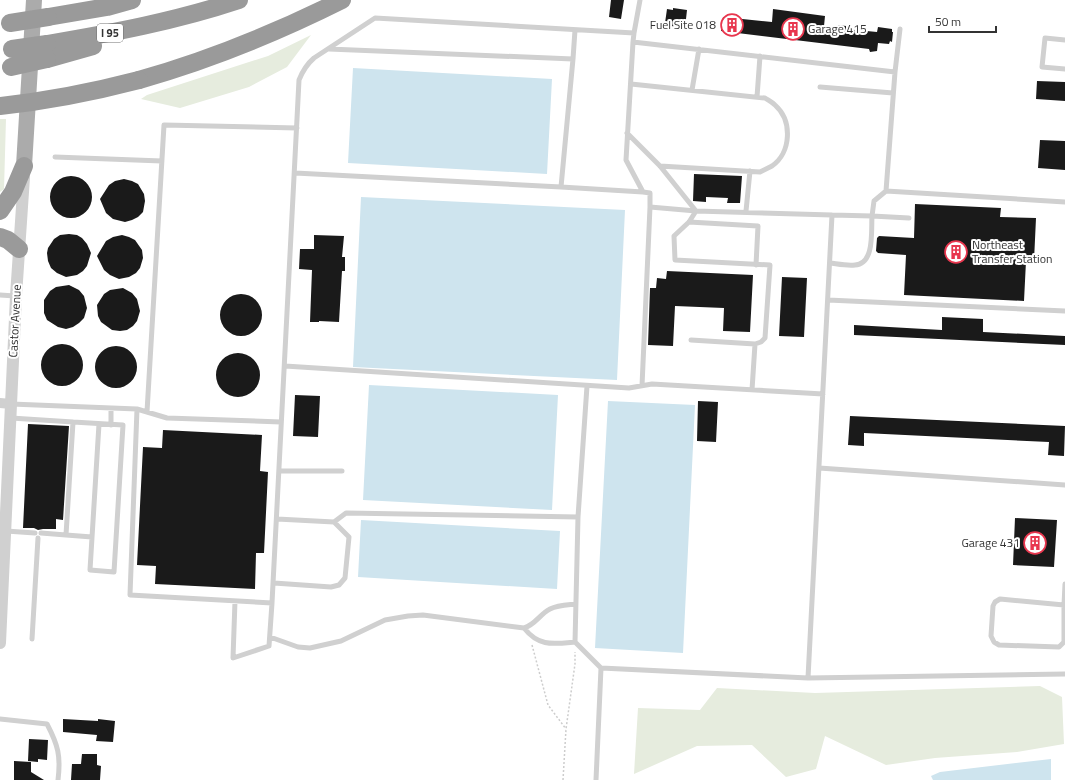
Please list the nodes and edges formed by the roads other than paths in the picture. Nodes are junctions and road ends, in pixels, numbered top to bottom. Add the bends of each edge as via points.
1 (34, 0) edge
2 (132, 0) edge
3 (239, 0) edge
4 (342, 0) edge
5 (640, 0) edge
6 (5, 24) edge
7 (575, 30) junction
8 (900, 30) dead end
9 (634, 33) junction
10 (1065, 40) edge
11 (633, 42) junction
12 (6, 49) edge
13 (329, 49) junction
14 (699, 49) junction
15 (47, 51) junction
16 (760, 56) junction
17 (573, 59) junction
18 (5, 68) edge
19 (1065, 69) edge
20 (895, 72) junction
21 (631, 84) junction
22 (820, 87) dead end
23 (692, 90) junction
24 (893, 94) junction
25 (758, 97) junction
26 (0, 106) edge
27 (297, 128) junction
28 (627, 133) junction
29 (56, 157) dead end
30 (162, 162) junction
31 (24, 166) junction
32 (660, 166) junction
33 (750, 171) junction
34 (295, 173) junction
35 (561, 187) junction
36 (886, 191) junction
37 (643, 192) junction
38 (1065, 202) edge
39 (650, 207) junction
40 (0, 211) edge
41 (696, 211) junction
42 (746, 211) junction
43 (832, 215) junction
44 (872, 216) junction
45 (909, 218) dead end
46 (689, 222) junction
47 (0, 237) edge
48 (19, 249) junction
49 (830, 263) junction
50 (756, 265) junction
51 (0, 295) edge
52 (16, 296) junction
53 (828, 300) junction
54 (1065, 312) edge
55 (691, 340) dead end
56 (755, 344) junction
57 (285, 366) junction
58 (587, 386) junction
59 (642, 386) junction
60 (752, 390) junction
61 (823, 394) junction
62 (5, 404) edge
63 (111, 408) junction
64 (137, 409) junction
65 (147, 412) junction
66 (11, 418) junction
67 (73, 422) junction
68 (281, 422) junction
69 (99, 424) junction
70 (111, 425) junction
71 (819, 468) junction
72 (280, 471) junction
73 (342, 471) dead end
74 (1065, 485) edge
75 (578, 517) junction
76 (277, 519) junction
77 (334, 522) junction
78 (6, 531) junction
79 (35, 533) dead end
80 (41, 533) dead end
81 (66, 535) junction
82 (92, 537) junction
83 (38, 538) dead end
84 (274, 583) junction
85 (1065, 584) edge
86 (234, 601) junction
87 (272, 604) junction
88 (576, 604) junction
89 (1064, 605) edge
90 (524, 628) junction
91 (270, 637) junction
92 (32, 639) dead end
93 (575, 642) junction
94 (0, 643) edge
95 (601, 668) junction
96 (1065, 674) edge
97 (808, 678) junction
98 (0, 719) edge
99 (58, 780) edge
100 (596, 780) edge

1 - 31 main road, Castor Avenue
2 - 6 highway, I 95, bridge via 106,7
3 - 15 highway, I 95 via 172,20
4 - 26 highway, bridge via 279,31 189,65 89,92
5 - 9 lane
7 - 9 lane
7 - 13 lane via 375,18
7 - 17 lane
8 - 20 lane
9 - 11 lane
10 - 19 lane via 1045,38 1042,67
11 - 14 lane
11 - 21 lane
12 - 15 highway, I 95, bridge
13 - 17 lane
13 - 27 lane via 308,64 299,80
14 - 16 lane
14 - 23 lane
15 - 18 highway, bridge
16 - 20 lane
16 - 25 lane
17 - 35 lane
20 - 24 lane
21 - 23 lane
21 - 28 lane
22 - 24 lane
23 - 25 lane
24 - 36 lane
25 - 33 lane via 765,98 776,106 784,117 788,130 787,143 782,156 772,166 760,172
27 - 30 lane via 164,125
27 - 34 lane
28 - 32 lane
28 - 37 lane via 626,160
29 - 30 lane
30 - 65 lane
31 - 40 highway via 13,192
31 - 48 street, Castor Avenue
32 - 33 lane
32 - 41 lane
33 - 42 lane
34 - 35 lane
34 - 57 lane
35 - 37 lane
36 - 38 lane
36 - 44 lane via 874,201
37 - 39 lane via 650,193
39 - 41 lane
39 - 59 lane
41 - 42 lane
41 - 46 lane
42 - 43 lane
43 - 44 lane
43 - 49 lane
44 - 45 lane
44 - 49 lane via 870,253 867,258 856,265
46 - 50 lane via 758,226
46 - 50 lane via 674,236 675,260
47 - 48 highway
48 - 52 street, Castor Avenue
49 - 53 lane
50 - 56 lane via 770,265 765,338
51 - 52 lane
52 - 62 street, Castor Avenue
53 - 54 lane
53 - 61 lane
55 - 56 lane
56 - 60 lane
57 - 58 lane
57 - 68 lane
58 - 59 lane
58 - 75 lane
59 - 60 lane via 652,384
60 - 61 lane
61 - 71 lane
62 - 63 lane
62 - 66 street, Castor Avenue
63 - 64 lane
63 - 70 lane
64 - 65 lane
64 - 86 lane via 130,595
65 - 68 lane via 167,418
66 - 67 lane
66 - 78 street, Castor Avenue
67 - 69 lane
67 - 81 lane
68 - 72 lane
69 - 70 lane
69 - 82 lane
70 - 82 lane via 123,425 114,572 90,570
71 - 74 lane
71 - 97 lane
72 - 73 lane
72 - 76 lane
75 - 77 lane via 346,513
75 - 88 lane
76 - 77 lane
76 - 84 lane
77 - 84 lane via 349,536 343,582 335,587
78 - 79 lane
78 - 94 street, Castor Avenue
80 - 81 lane
81 - 82 lane
83 - 92 lane
84 - 87 lane
85 - 89 lane
86 - 87 lane
86 - 91 lane via 233,658 269,646
87 - 91 lane
88 - 90 lane via 552,608
88 - 93 lane
89 - 89 lane via 1000,600 995,602 991,636 999,646 1059,646 1064,642
90 - 91 lane via 422,615 385,620 341,641 310,648 298,647
90 - 93 lane via 528,634 544,643
93 - 95 lane
95 - 97 lane
95 - 100 lane
96 - 97 lane
98 - 99 lane via 47,724 59,752

